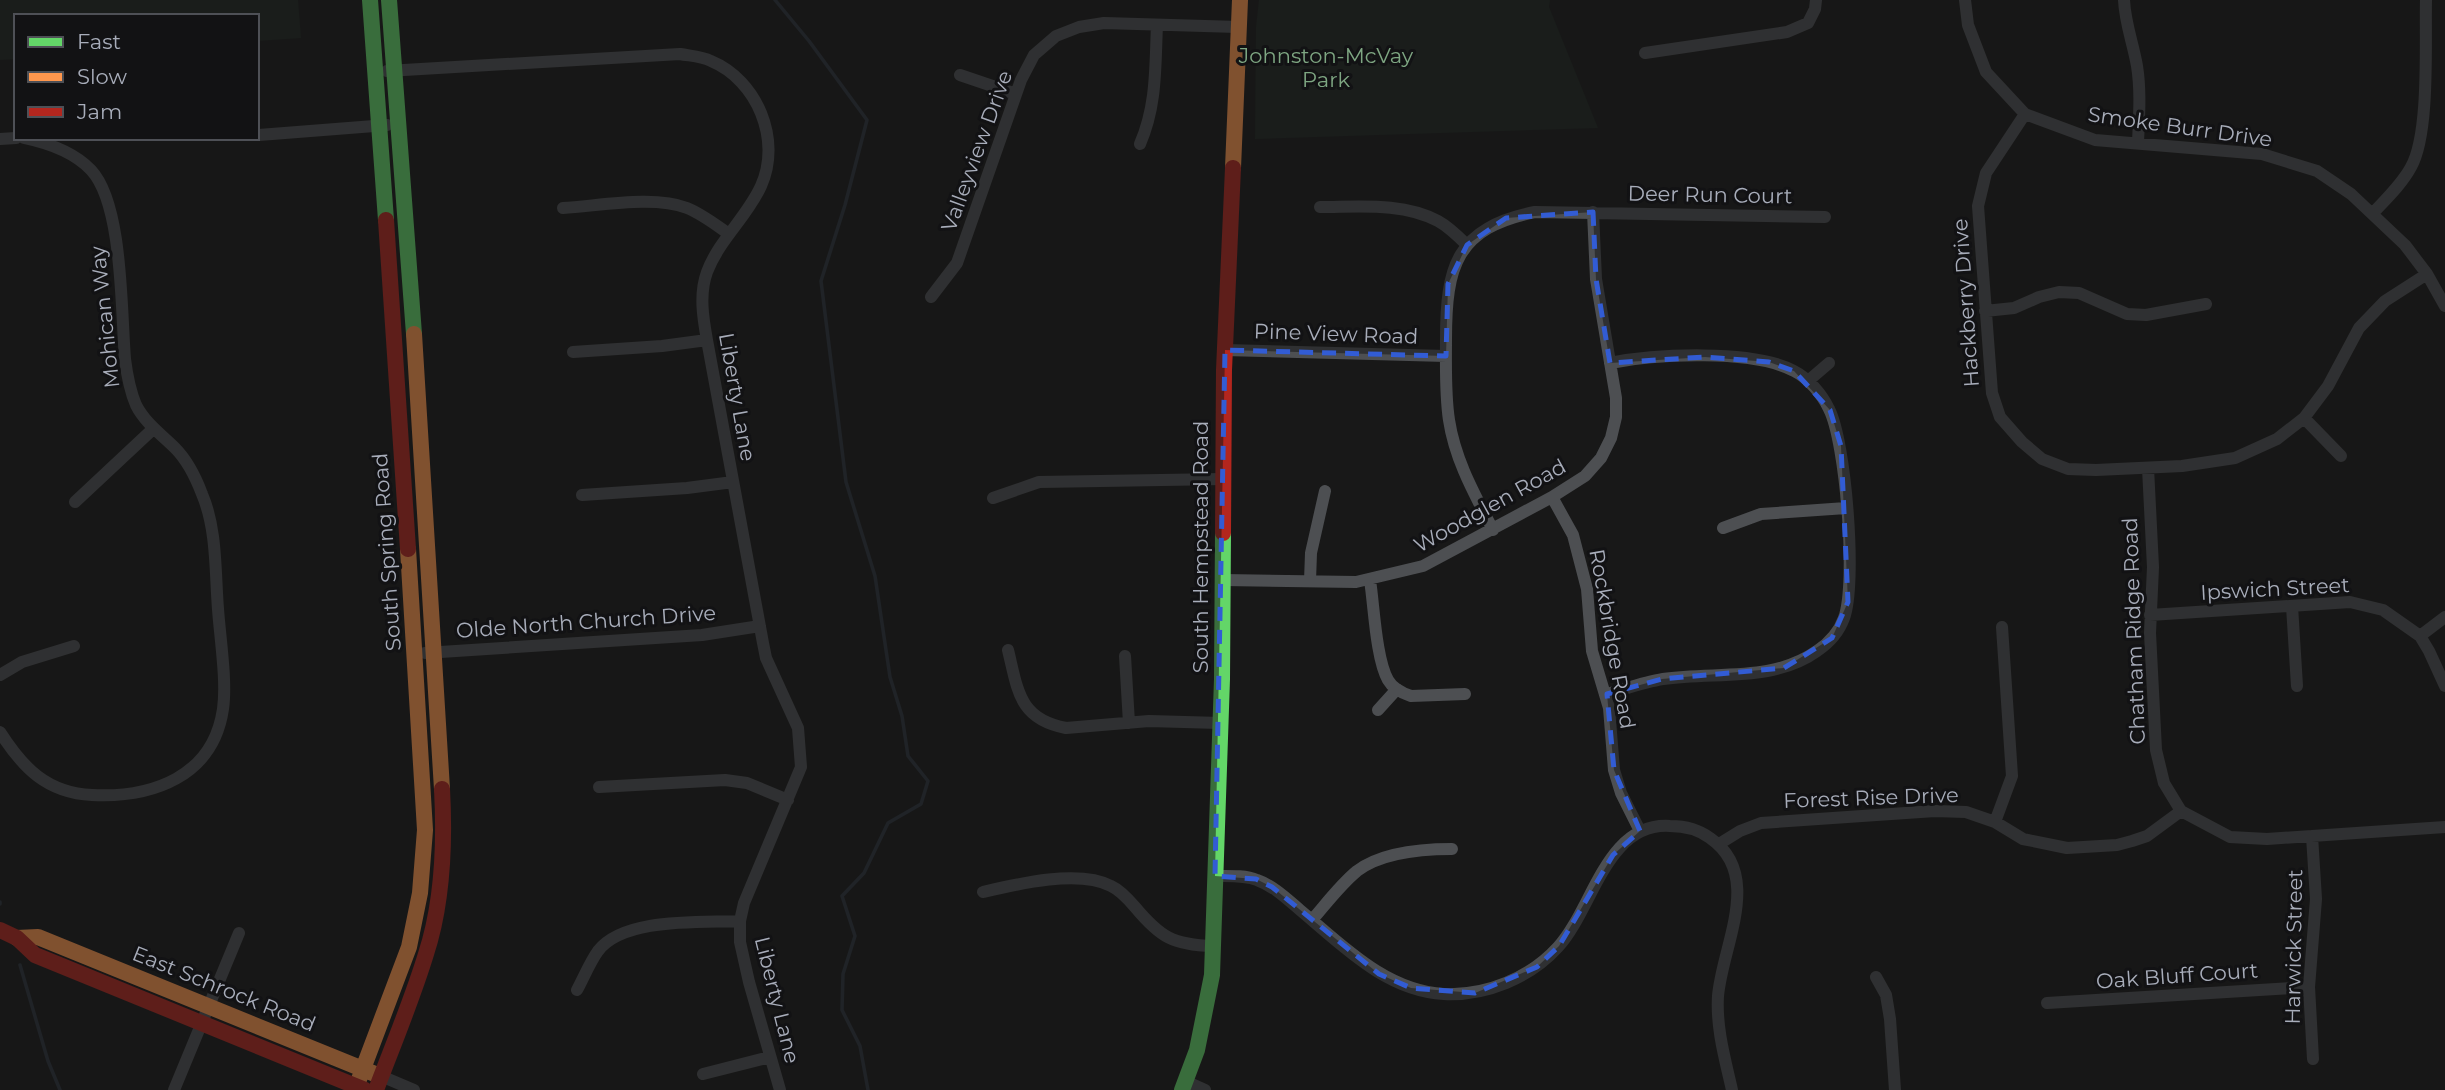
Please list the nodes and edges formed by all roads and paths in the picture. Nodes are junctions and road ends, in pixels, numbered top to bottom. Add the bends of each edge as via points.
1 (370, 0) edge
2 (389, 0) edge
3 (1240, 0) edge
4 (1816, 0) edge
5 (1965, 0) edge
6 (2124, 0) edge
7 (2426, 0) edge
8 (1157, 25) junction
9 (1238, 27) junction
10 (1645, 53) dead end
11 (395, 71) junction
12 (376, 72) junction
13 (960, 75) dead end
14 (1016, 94) junction
15 (2025, 114) junction
16 (398, 124) junction
17 (379, 125) junction
18 (259, 135) edge
19 (32, 140) edge
20 (1140, 144) dead end
21 (2138, 144) junction
22 (1320, 207) dead end
23 (563, 208) dead end
24 (1593, 212) junction
25 (2373, 213) junction
26 (1825, 217) dead end
27 (729, 234) junction
28 (1467, 245) junction
29 (2427, 274) junction
30 (410, 277) junction
31 (390, 279) junction
32 (931, 297) dead end
33 (2206, 304) dead end
34 (2445, 306) edge
35 (1985, 311) junction
36 (707, 340) junction
37 (1225, 350) junction
38 (573, 352) dead end
39 (1446, 356) junction
40 (1610, 363) junction
41 (1829, 363) dead end
42 (1808, 381) junction
43 (2304, 418) junction
44 (153, 429) junction
45 (2341, 456) dead end
46 (2148, 468) junction
47 (1223, 480) junction
48 (733, 482) junction
49 (1325, 491) dead end
50 (582, 495) dead end
51 (1552, 497) junction
52 (993, 498) dead end
53 (75, 502) dead end
54 (1846, 508) junction
55 (1723, 528) dead end
56 (1493, 530) junction
57 (1223, 580) junction
58 (1370, 580) junction
59 (1310, 581) junction
60 (2292, 606) junction
61 (2150, 615) junction
62 (2445, 617) edge
63 (760, 626) junction
64 (2002, 627) dead end
65 (2420, 636) junction
66 (74, 646) dead end
67 (1008, 650) dead end
68 (434, 652) junction
69 (415, 654) junction
70 (1125, 656) dead end
71 (0, 675) edge
72 (2297, 686) dead end
73 (2445, 686) edge
74 (1397, 689) junction
75 (1465, 694) dead end
76 (1607, 694) junction
77 (1378, 710) dead end
78 (1129, 723) junction
79 (1220, 723) junction
80 (0, 732) edge
81 (599, 787) dead end
82 (788, 800) junction
83 (2181, 811) junction
84 (1994, 822) junction
85 (2445, 827) edge
86 (1640, 831) junction
87 (2312, 836) junction
88 (1719, 844) junction
89 (1452, 849) dead end
90 (1215, 876) junction
91 (983, 892) dead end
92 (1312, 920) junction
93 (740, 921) junction
94 (0, 930) edge
95 (239, 933) dead end
96 (17, 938) junction
97 (1213, 946) junction
98 (1876, 976) dead end
99 (2309, 987) junction
100 (577, 990) dead end
101 (2047, 1003) dead end
102 (210, 1006) junction
103 (202, 1024) junction
104 (770, 1057) junction
105 (2313, 1059) dead end
106 (364, 1069) junction
107 (704, 1074) dead end
108 (379, 1083) edge
109 (1184, 1086) edge
110 (359, 1089) edge
111 (174, 1090) edge
112 (414, 1090) edge
113 (780, 1090) edge
114 (1205, 1090) edge
115 (1732, 1090) edge
116 (1895, 1090) edge

1 - 12 main road, South Spring Road
2 - 11 main road, South Spring Road
3 - 9 main road, South Hempstead Road
4 - 10 street via 1808,23 1782,33
5 - 15 street, Smoke Burr Drive via 1968,25 1986,72
6 - 21 street via 2140,91
7 - 25 street via 2418,152 2411,168
8 - 9 street, Valleyview Drive
8 - 14 street, Valleyview Drive via 1104,23 1056,36 1034,55
8 - 20 street via 1154,96
9 - 37 main road, South Hempstead Road
11 - 12 street, Liberty Lane
11 - 16 main road, South Spring Road
11 - 27 street, Liberty Lane via 665,54 711,60 748,88 758,103 768,138 760,188
12 - 17 main road, South Spring Road
13 - 14 street
14 - 32 street, Valleyview Drive via 957,263
15 - 21 street, Smoke Burr Drive via 2095,140
15 - 35 street, Hackberry Drive via 1986,173 1978,206
16 - 17 street
16 - 30 main road, South Spring Road
17 - 18 street
17 - 31 main road, South Spring Road
19 - 44 street, Mohican Way via 79,160 103,186 115,230 129,384
21 - 25 street, Smoke Burr Drive via 2262,154 2317,172
22 - 28 street via 1388,208 1423,215 1439,221
23 - 27 street via 668,204 687,208
24 - 26 street, Deer Run Court
24 - 28 street, Deer Run Court via 1535,212 1506,218
24 - 40 street, Woodglen Road via 1596,279
25 - 29 street, Smoke Burr Drive
27 - 36 street, Liberty Lane via 703,286
28 - 39 street via 1448,284
29 - 34 street, Smoke Burr Drive
29 - 43 street, Hackberry Drive via 2385,301 2359,328 2328,386
30 - 31 main road
30 - 68 main road, South Spring Road
31 - 69 main road, South Spring Road
33 - 35 street via 2127,314 2079,293 2059,292 2014,308
35 - 46 street, Hackberry Drive via 1992,393 2000,417 2022,442 2042,459 2068,469
36 - 38 street
36 - 48 street, Liberty Lane
37 - 39 street, Pine View Road
37 - 47 main road, South Hempstead Road
39 - 56 street via 1449,421 1471,488
40 - 42 street via 1658,356 1745,358 1794,371
40 - 51 street, Woodglen Road via 1616,398 1611,438 1585,477
41 - 42 street
42 - 54 street via 1830,410 1841,446
43 - 45 street
43 - 46 street, Hackberry Drive via 2277,439 2235,458
44 - 53 street
44 - 80 street, Mohican Way via 177,450 192,472 211,520 223,708 211,744 198,763 170,783 106,796 61,789 35,776
46 - 61 street, Chatham Ridge Road via 2153,567
47 - 52 street via 1039,482
47 - 57 main road, South Hempstead Road
48 - 50 street
48 - 63 street, Liberty Lane
49 - 59 street via 1311,553
51 - 56 street, Woodglen Road
51 - 76 street, Rockbridge Road via 1573,535 1587,589 1592,651
54 - 55 street via 1761,514
54 - 76 street via 1848,602 1832,638 1818,650 1774,670 1662,679
56 - 58 street, Woodglen Road via 1423,566
57 - 59 street, Woodglen Road
57 - 79 main road, South Hempstead Road
58 - 59 street, Woodglen Road
58 - 74 street via 1383,667
60 - 61 street, Ipswich Street
60 - 65 street, Ipswich Street via 2350,602 2384,610
60 - 72 street
61 - 83 street, Chatham Ridge Road via 2156,750 2164,783
62 - 65 street
63 - 68 street, Olde North Church Drive via 702,635
63 - 82 street, Liberty Lane via 766,657 800,739 800,767
64 - 84 street via 2012,768
65 - 73 street, Ipswich Street
66 - 71 street via 22,662
67 - 78 street via 1018,695 1035,717 1066,728
68 - 69 street, Olde North Church Drive
68 - 108 main road, South Spring Road via 444,831 439,895 427,952
69 - 106 main road, South Spring Road via 425,831 420,893 409,947
70 - 78 street
74 - 75 street via 1411,696
74 - 77 street
76 - 86 street, Rockbridge Road via 1614,770
78 - 79 street
79 - 90 main road, South Hempstead Road
81 - 82 street via 725,780 747,783
82 - 93 street, Liberty Lane
83 - 84 street, Forest Rise Drive via 2147,836 2117,845 2079,848 2023,839
83 - 87 street via 2230,837
84 - 88 street, Forest Rise Drive via 1966,812 1935,811 1787,820 1761,823
85 - 87 street
86 - 88 street via 1682,826
86 - 92 street via 1614,855 1559,946 1537,967 1475,993 1411,988 1379,974
87 - 99 street, Harwick Street via 2316,900
88 - 115 street via 1735,874 1738,897 1718,995 1720,1040
89 - 92 street via 1380,858 1358,870
90 - 92 street via 1256,879
90 - 97 main road, South Hempstead Road
91 - 97 street via 1030,882 1091,880 1111,886 1167,939
93 - 100 street via 645,927 619,935 598,951
93 - 104 street, Liberty Lane via 740,942
94 - 96 main road, East Schrock Road
95 - 102 street
96 - 102 main road, East Schrock Road via 38,937
96 - 103 main road, East Schrock Road via 35,955
97 - 109 main road, South Hempstead Road via 1197,1050
98 - 116 street via 1886,995
99 - 101 street, Oak Bluff Court
99 - 105 street, Harwick Street
102 - 103 street
102 - 106 main road, East Schrock Road
103 - 110 main road, East Schrock Road
103 - 111 street
104 - 107 street
104 - 113 street, Liberty Lane
106 - 108 main road, East Schrock Road
106 - 110 main road, South Spring Road
108 - 112 street, East Schrock Road
109 - 114 street

